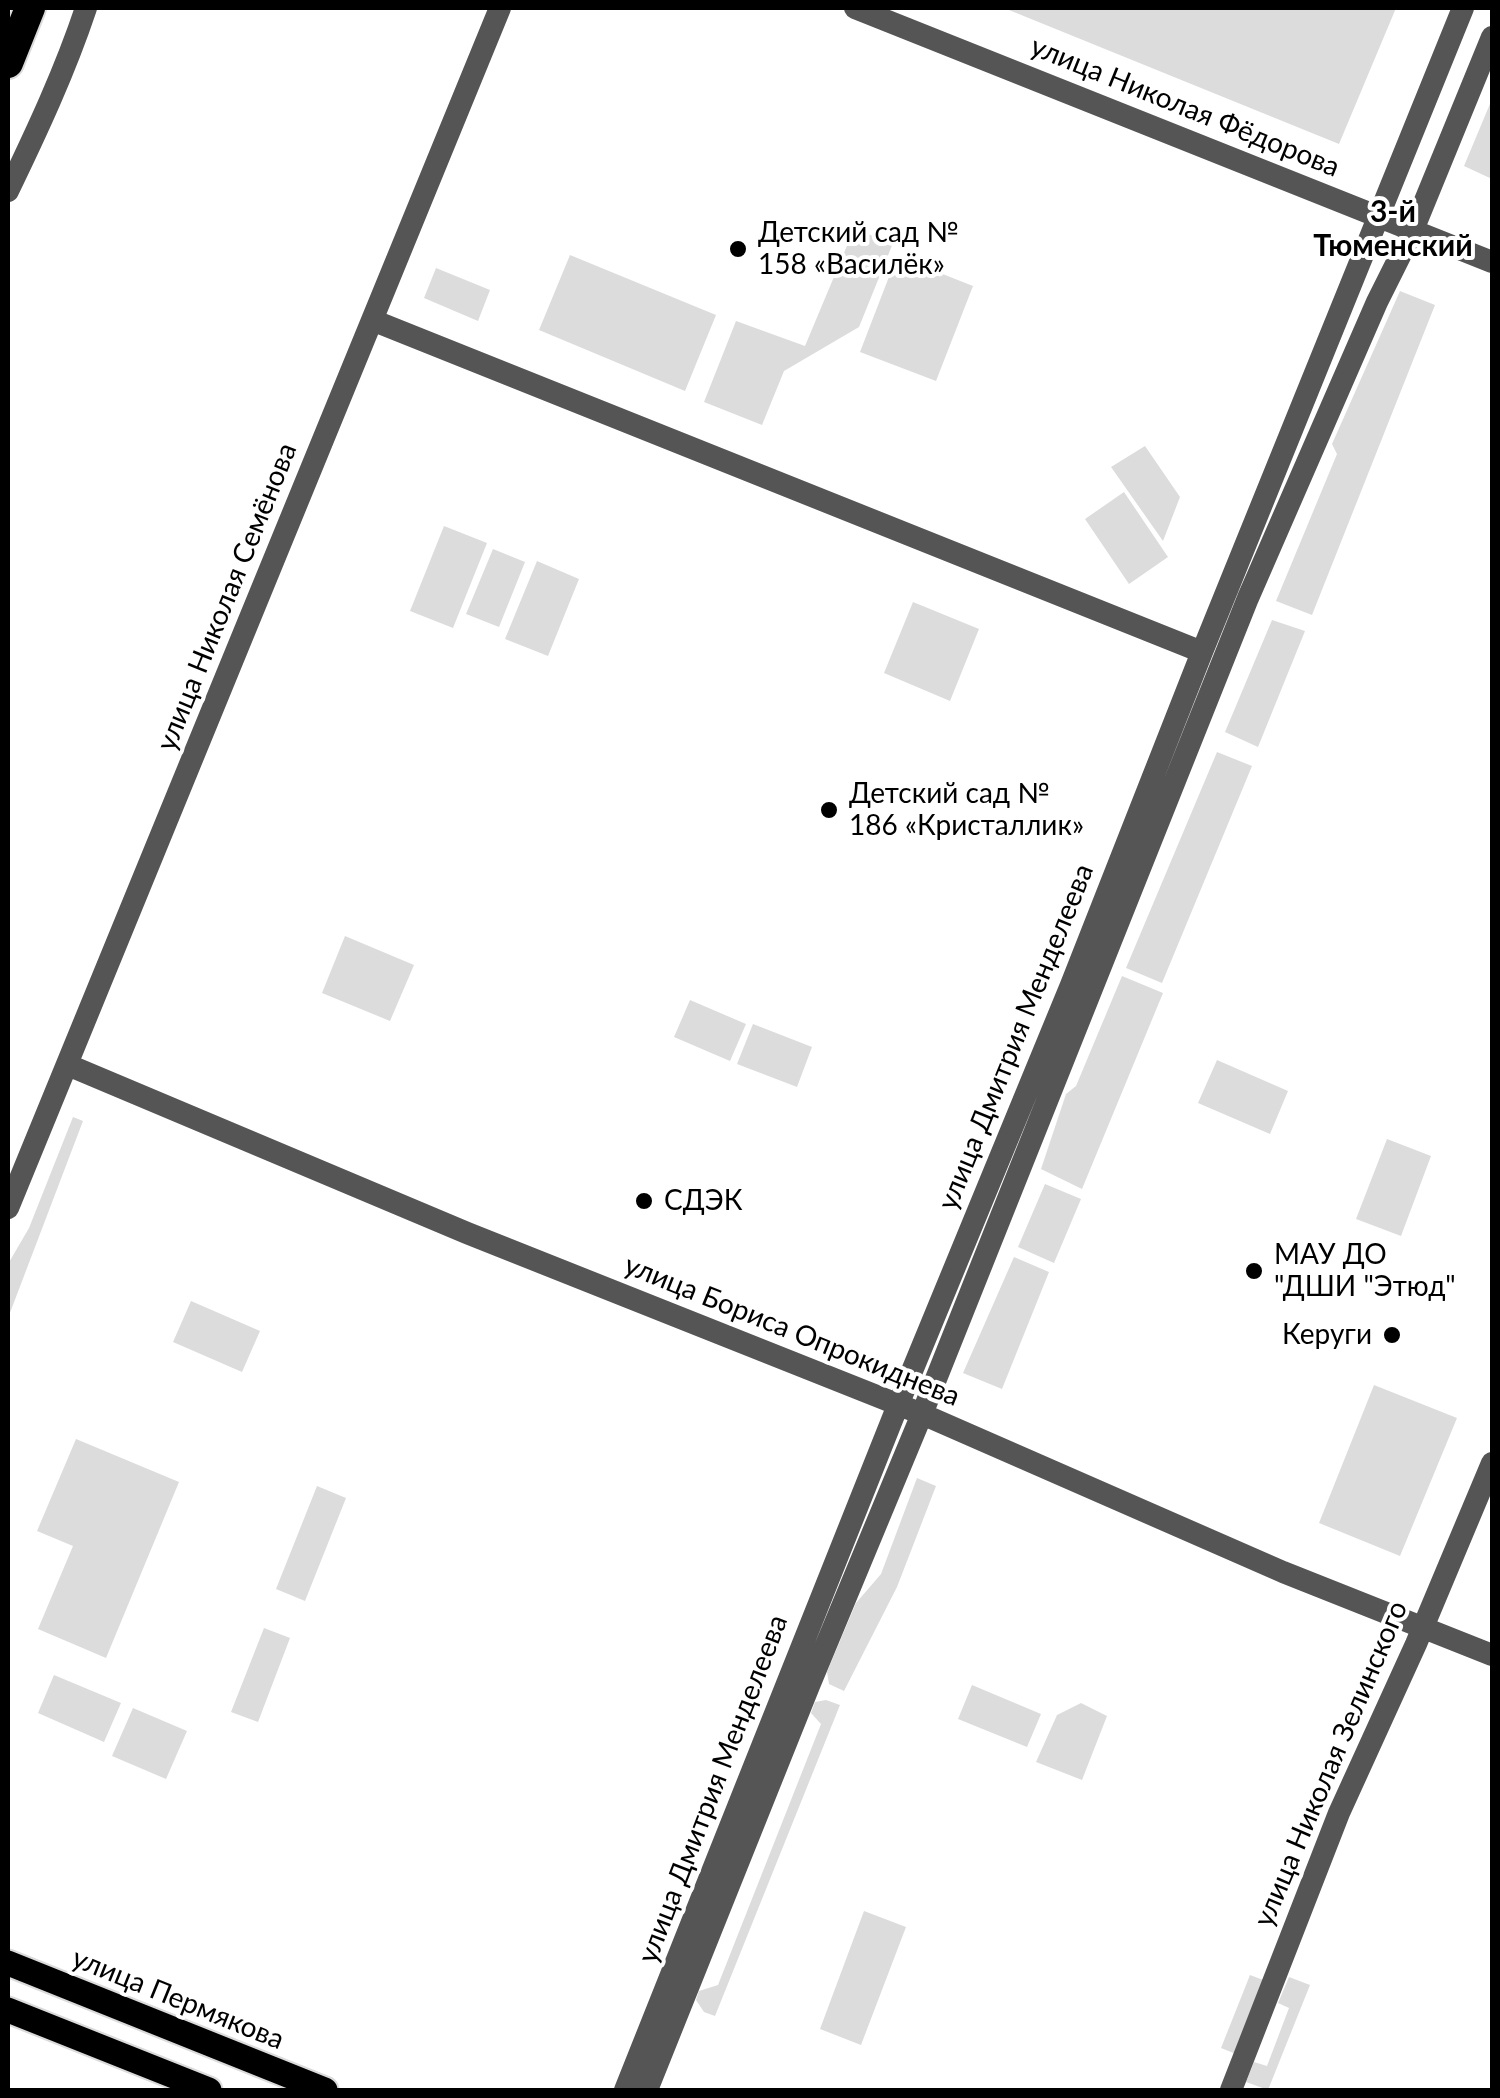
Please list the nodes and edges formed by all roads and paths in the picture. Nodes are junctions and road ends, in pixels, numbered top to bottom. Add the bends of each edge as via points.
1 (30, 8) edge
2 (86, 8) edge
3 (500, 8) edge
4 (855, 8) edge
5 (1463, 8) edge
6 (1492, 38) edge
7 (8, 63) edge
8 (8, 191) edge
9 (1379, 216) junction
10 (1413, 230) junction
11 (1492, 262) edge
12 (372, 320) junction
13 (1202, 652) junction
14 (68, 1065) junction
15 (8, 1208) edge
16 (898, 1405) junction
17 (922, 1414) junction
18 (1492, 1463) edge
19 (1422, 1626) junction
20 (1492, 1655) edge
21 (8, 1963) edge
22 (8, 2010) edge
23 (209, 2090) edge
24 (325, 2090) edge
25 (625, 2090) edge
26 (646, 2090) edge
27 (1230, 2090) edge

1 - 7 highway
2 - 8 street
3 - 12 street, улица Николая Семёнова
4 - 9 street, улица Николая Фёдорова
5 - 9 street, улица Дмитрия Менделеева
6 - 10 street, улица Дмитрия Менделеева
9 - 10 street, улица Николая Фёдорова
9 - 13 street, улица Дмитрия Менделеева
10 - 11 street, улица Николая Фёдорова
10 - 17 street, улица Дмитрия Менделеева via 1248,598
12 - 13 street
12 - 14 street, улица Николая Семёнова
13 - 16 street, улица Дмитрия Менделеева
14 - 15 street, улица Николая Семёнова
14 - 16 street, улица Бориса Опрокиднева
16 - 17 street, улица Бориса Опрокиднева
16 - 25 street, улица Дмитрия Менделеева
17 - 19 street, улица Бориса Опрокиднева
17 - 26 street, улица Дмитрия Менделеева
18 - 19 street, улица Николая Зелинского
19 - 20 street, улица Бориса Опрокиднева
19 - 27 street, улица Николая Зелинского via 1339,1813
21 - 24 main road, улица Пермякова
22 - 23 main road

